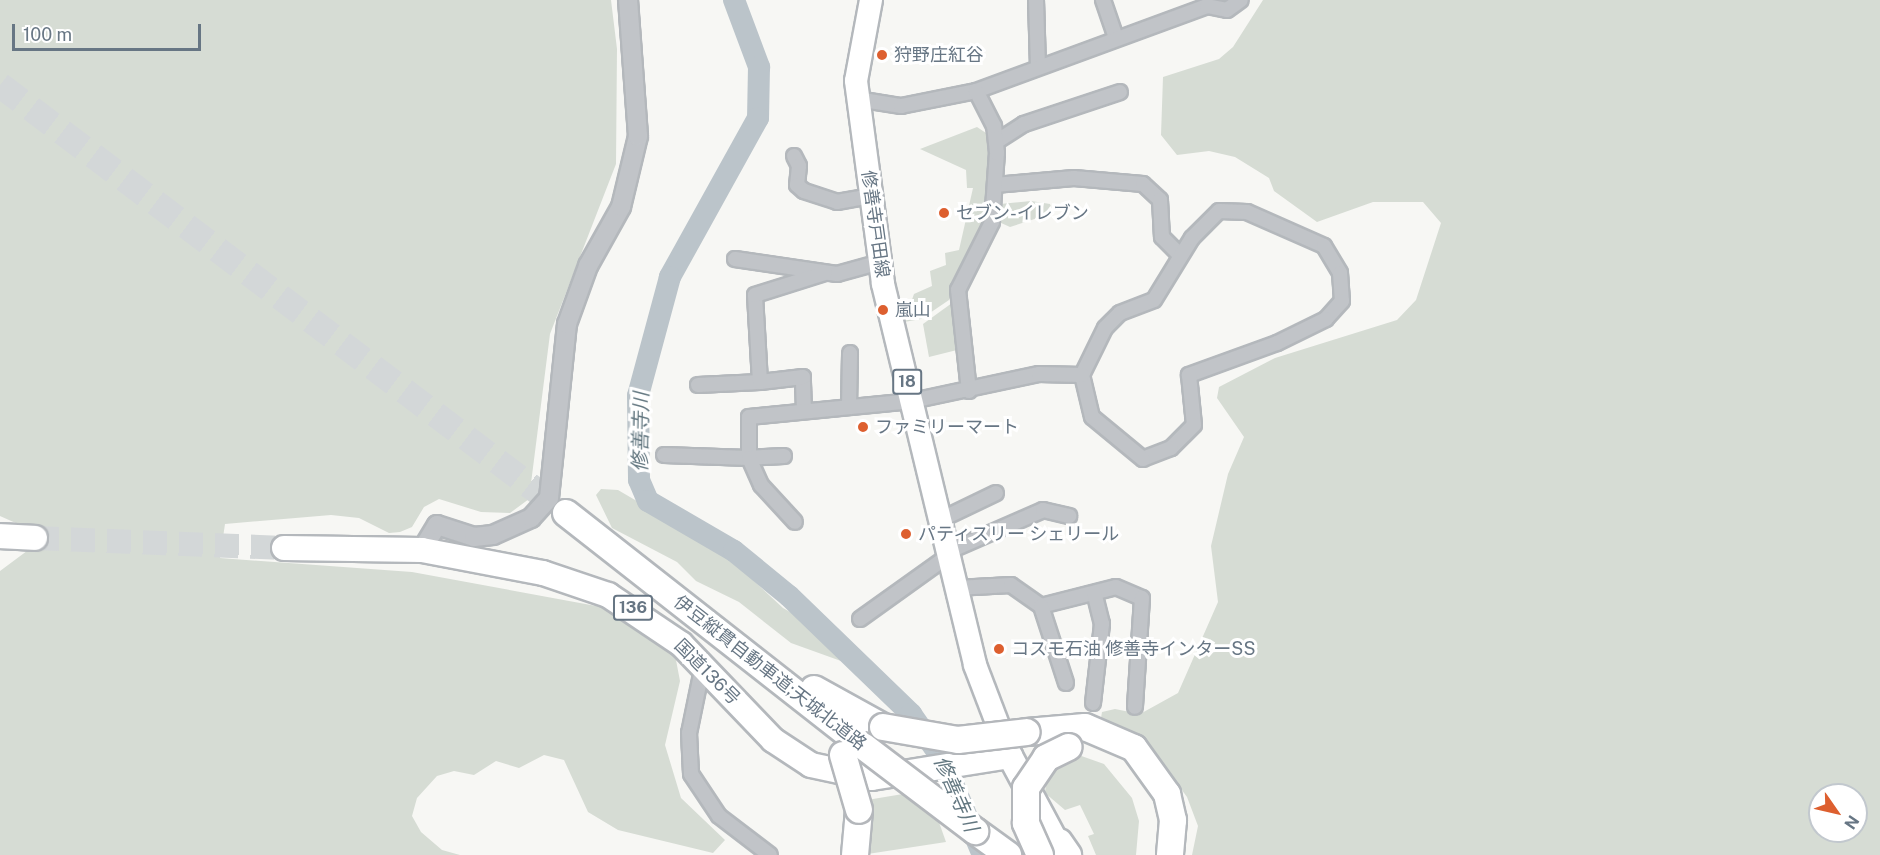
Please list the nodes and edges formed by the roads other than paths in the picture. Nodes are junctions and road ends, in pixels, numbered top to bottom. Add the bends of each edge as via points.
1 (628, 0) edge
2 (871, 0) edge
3 (1036, 0) edge
4 (1103, 0) edge
5 (1241, 0) edge
6 (1206, 3) edge
7 (1116, 38) junction
8 (1038, 67) junction
9 (976, 91) junction
10 (1120, 93) dead end
11 (857, 99) junction
12 (996, 142) junction
13 (794, 156) dead end
14 (995, 185) junction
15 (877, 208) junction
16 (884, 252) junction
17 (1180, 255) junction
18 (735, 259) dead end
19 (825, 273) junction
20 (850, 353) dead end
21 (1082, 375) junction
22 (760, 382) junction
23 (698, 385) dead end
24 (969, 391) junction
25 (912, 401) junction
26 (849, 407) junction
27 (804, 411) junction
28 (664, 455) dead end
29 (784, 456) dead end
30 (749, 458) junction
31 (996, 493) dead end
32 (566, 513) tunnel mouth
33 (1069, 516) dead end
34 (940, 520) junction
35 (795, 522) dead end
36 (0, 536) edge
37 (35, 538) tunnel mouth
38 (284, 548) tunnel mouth
39 (422, 550) junction
40 (948, 554) junction
41 (956, 588) junction
42 (1094, 593) junction
43 (681, 603) junction
44 (1041, 606) junction
45 (860, 619) dead end
46 (703, 665) junction
47 (1066, 682) dead end
48 (1093, 703) dead end
49 (1135, 707) dead end
50 (853, 751) junction
51 (1010, 756) junction
52 (1057, 852) edge
53 (770, 855) edge
54 (855, 855) edge
55 (1008, 855) edge
56 (1153, 855) edge
57 (1170, 855) edge

1 - 39 street via 638,136 621,207 588,266 567,324 549,498 531,518 493,535 474,537 437,525
2 - 11 main road, 修善寺戸田線 / 18
3 - 8 street
4 - 7 street
5 - 6 street via 1227,10
6 - 7 street
7 - 8 street
8 - 9 street
9 - 11 street via 901,106
9 - 12 street
10 - 12 street via 1024,124
11 - 15 main road, 修善寺戸田線 / 18
12 - 14 street
13 - 15 street via 800,166 797,185 804,190 837,202
14 - 17 street via 1074,178 1143,184 1160,200 1162,237
14 - 24 street via 984,243 958,290
15 - 16 main road, 修善寺戸田線 / 18
16 - 19 street
16 - 25 main road, 修善寺戸田線 / 18
17 - 21 street via 1154,300 1120,313 1105,328
17 - 21 street via 1210,216 1225,210 1247,212 1324,246 1340,273 1342,301 1326,319 1277,343 1189,375 1194,425 1153,457 1137,456 1099,426
18 - 19 street
19 - 22 street via 795,288 755,295
20 - 26 street
21 - 24 street via 1040,374
22 - 23 street
22 - 27 street via 803,375
24 - 25 street
25 - 26 street
25 - 34 main road, 修善寺戸田線 / 18
26 - 27 street
27 - 30 street via 749,417
28 - 30 street
29 - 30 street
30 - 35 street via 761,485
31 - 34 street
32 - 43 highway, 伊豆縦貫自動車道;天城北道路 / 136
33 - 40 street via 1043,510
34 - 40 main road, 修善寺戸田線 / 18
36 - 37 highway
38 - 39 highway, 国道136号 / 136
39 - 46 highway, 国道136号 / 136 via 543,573 608,596 656,624
40 - 41 main road, 修善寺戸田線 / 18
40 - 45 street
41 - 44 street via 1011,585
41 - 51 main road, 修善寺戸田線 / 18 via 975,665
42 - 44 street
42 - 48 street via 1102,624
42 - 49 street via 1125,588 1146,604
43 - 50 highway, 伊豆縦貫自動車道;天城北道路 / 136
43 - 57 highway, bridge via 840,706 883,727 948,740 1085,727 1134,748 1167,794 1173,820
44 - 47 street
46 - 51 highway, 国道136号 / 136 via 773,740 812,765 859,777 927,771
46 - 53 street via 689,733 691,774 719,816
50 - 54 highway, bridge via 859,810
50 - 55 highway, 伊豆縦貫自動車道;天城北道路 / 136, bridge
51 - 52 highway
52 - 56 highway, bridge via 1026,824 1026,788 1046,758 1069,747 1108,750 1140,774 1157,808

